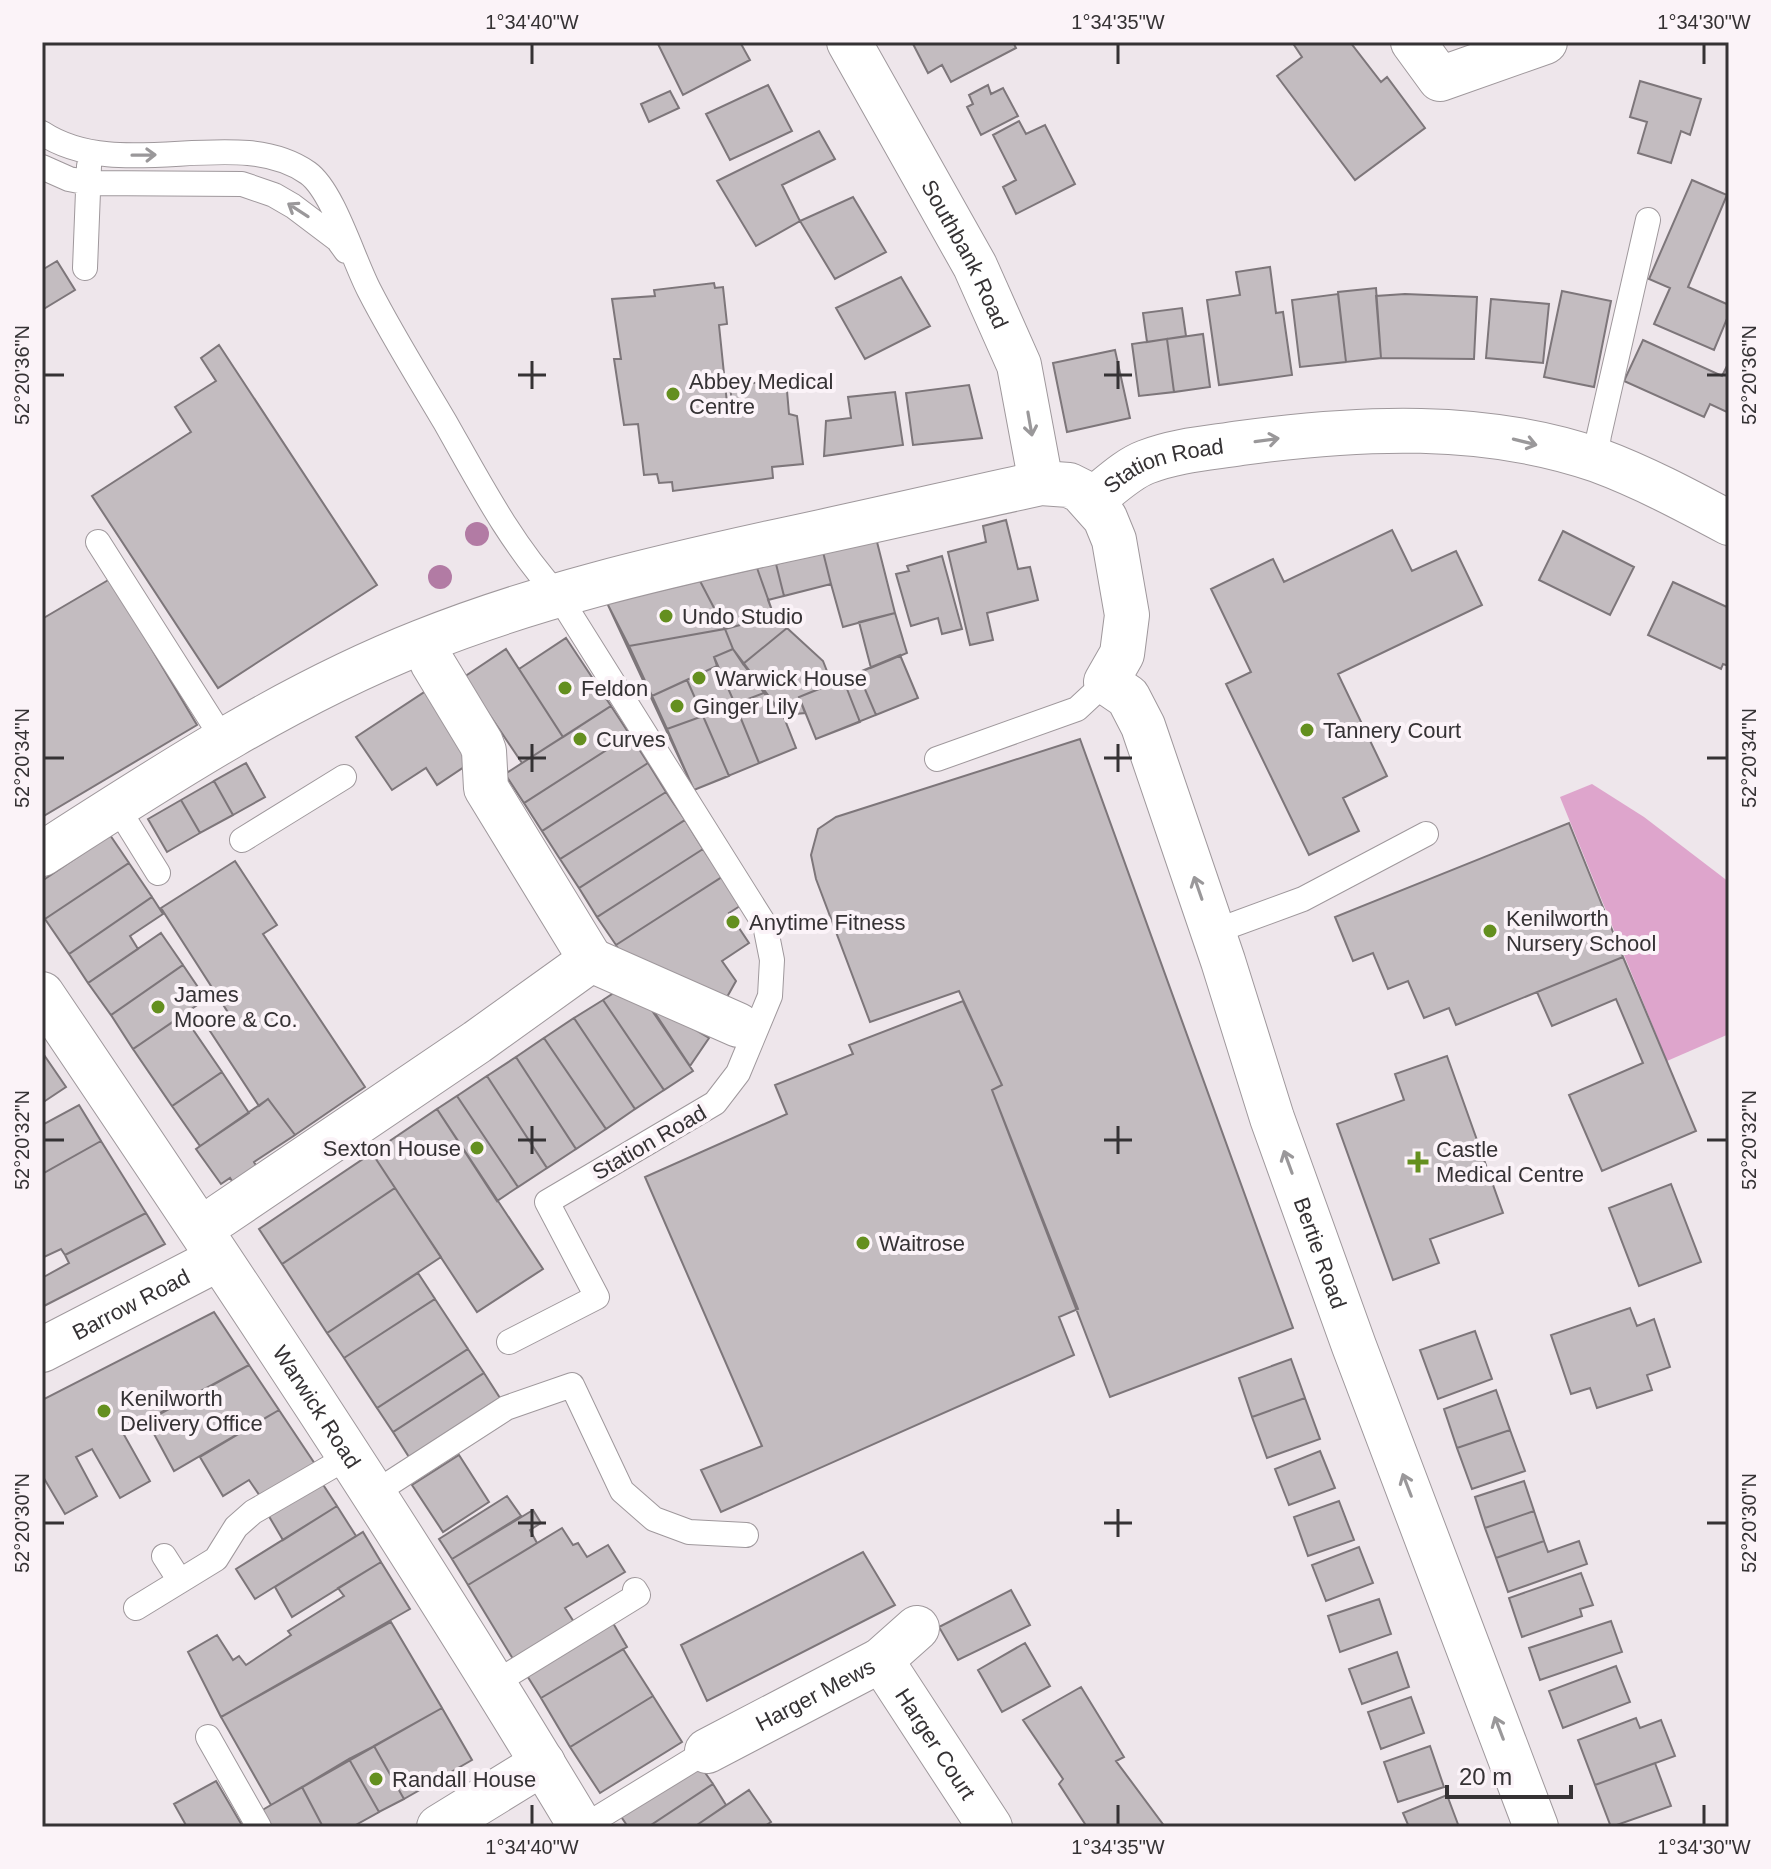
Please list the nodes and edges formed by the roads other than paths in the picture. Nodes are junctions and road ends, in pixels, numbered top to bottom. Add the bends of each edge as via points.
1 (849, 42) edge
2 (1413, 42) edge
3 (1545, 42) edge
4 (42, 133) edge
5 (90, 152) junction
6 (42, 167) edge
7 (89, 183) junction
8 (1648, 220) dead end
9 (354, 263) junction
10 (85, 268) dead end
11 (1595, 460) junction
12 (1041, 483) junction
13 (1092, 500) junction
14 (1729, 523) edge
15 (98, 542) dead end
16 (558, 595) junction
17 (432, 662) dead end
18 (1106, 682) junction
19 (225, 742) junction
20 (937, 759) dead end
21 (344, 777) dead end
22 (108, 812) junction
23 (1426, 834) dead end
24 (242, 840) dead end
25 (42, 854) edge
26 (158, 873) dead end
27 (1213, 932) junction
28 (591, 960) junction
29 (42, 994) edge
30 (738, 1025) dead end
31 (220, 1216) dead end
32 (218, 1259) junction
33 (509, 1342) dead end
34 (42, 1350) edge
35 (348, 1457) junction
36 (373, 1494) junction
37 (746, 1535) dead end
38 (164, 1556) dead end
39 (180, 1581) junction
40 (635, 1590) dead end
41 (136, 1608) dead end
42 (917, 1628) dead end
43 (881, 1660) junction
44 (495, 1683) junction
45 (208, 1737) dead end
46 (707, 1751) joint
47 (543, 1763) junction
48 (259, 1827) edge
49 (439, 1827) edge
50 (582, 1827) edge
51 (990, 1827) edge
52 (1536, 1827) edge

1 -> 12 street, Southbank Road via 975,266 1019,365
2 - 3 street via 1440,79
4 - 5 lane
5 - 7 lane
5 -> 9 lane via 247,153 284,161 320,183
6 - 7 lane
9 -> 7 lane via 338,240 307,215 242,184
7 - 10 lane
8 - 11 lane
9 - 16 lane via 523,553
13 -> 11 street, Station Road via 1142,463 1286,437 1422,430 1505,437
11 - 14 street, Station Road via 1656,484
12 - 13 street, Station Road via 1069,485
12 - 16 street, Station Road
13 - 18 street via 1114,540 1127,615 1122,654
15 - 19 lane
16 - 19 street, Station Road via 347,673
16 - 33 lane, Station Road via 757,910 769,942 772,977 770,996 738,1073 715,1103 547,1202 597,1297
17 - 28 street via 481,743 486,788
18 - 20 lane via 1077,709
27 -> 18 street, Bertie Road via 1143,726 1128,697
19 - 22 street, Station Road
21 - 24 lane
22 - 25 street, Station Road
22 - 26 lane
23 - 27 lane via 1303,899
52 -> 27 street, Bertie Road via 1335,1293
28 - 30 street
28 - 31 street
29 - 32 street, Warwick Road
32 - 34 street, Barrow Road
32 - 35 street, Warwick Road
35 - 36 street, Warwick Road
35 - 39 lane via 253,1512 236,1527 216,1559
36 - 37 lane via 506,1408 572,1385 622,1491 654,1519 689,1532
36 - 44 street, Warwick Road
38 - 39 lane
39 - 41 lane
40 - 44 lane via 638,1595
42 - 43 street, Harger Mews
43 - 46 street, Harger Mews
43 - 51 street, Harger Court
44 - 47 street, Warwick Road
45 - 48 lane
46 - 50 lane
47 - 49 street
47 - 50 street, Warwick Road

